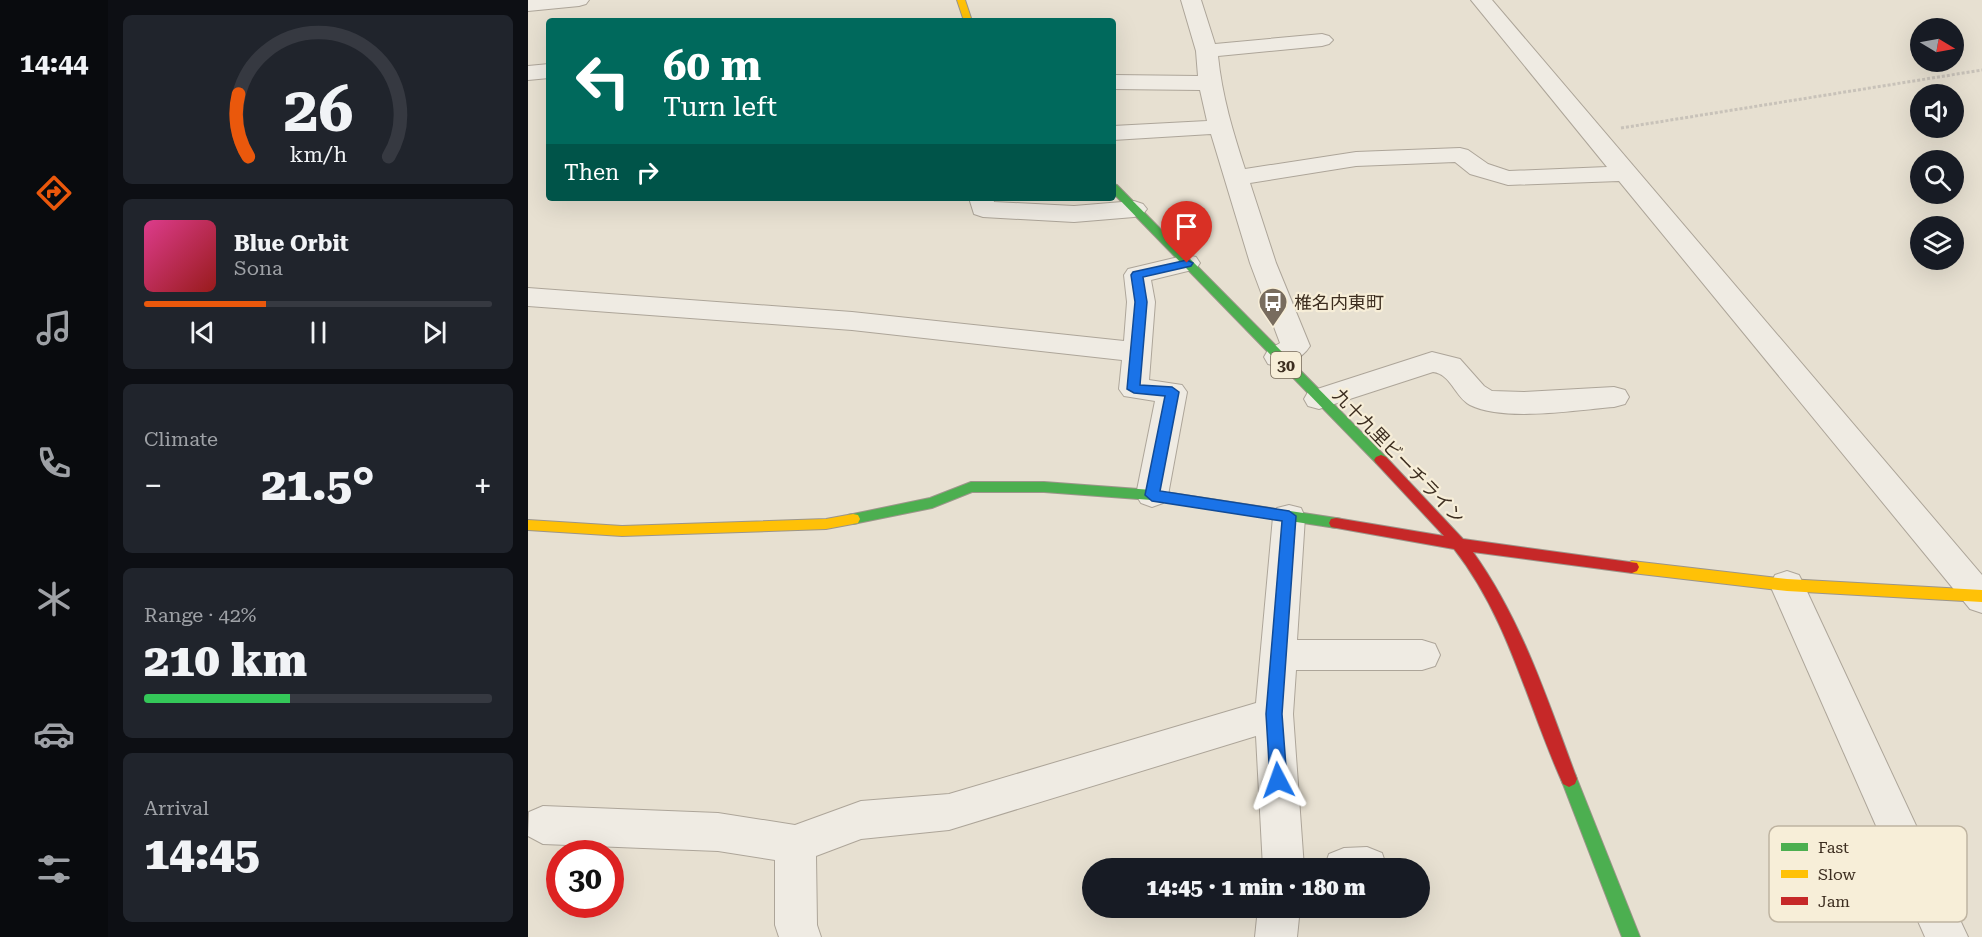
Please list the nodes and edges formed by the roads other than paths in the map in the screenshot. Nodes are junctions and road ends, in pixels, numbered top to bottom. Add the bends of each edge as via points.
1 (579, 0) edge
2 (961, 0) edge
3 (1191, 0) edge
4 (1481, 0) edge
5 (528, 5) edge
6 (967, 18) edge
7 (1322, 40) dead end
8 (1207, 51) junction
9 (546, 71) edge
10 (528, 73) edge
11 (1116, 82) edge
12 (1210, 83) junction
13 (1220, 127) junction
14 (1116, 133) edge
15 (1627, 173) junction
16 (1237, 178) junction
17 (1116, 191) edge
18 (982, 201) edge
19 (1134, 209) junction
20 (1187, 263) junction
21 (528, 297) edge
22 (1137, 352) junction
23 (1278, 357) junction
24 (1614, 397) dead end
25 (1319, 399) junction
26 (1152, 495) junction
27 (1289, 516) junction
28 (528, 525) edge
29 (1458, 544) junction
30 (1787, 585) junction
31 (1981, 596) edge
32 (1278, 655) junction
33 (1422, 655) dead end
34 (1274, 714) junction
35 (543, 825) dead end
36 (1897, 826) edge
37 (795, 844) junction
38 (1283, 858) edge
39 (1279, 918) edge
40 (1940, 922) edge
41 (800, 937) edge
42 (1276, 937) edge
43 (1631, 937) edge
44 (1947, 937) edge

1 - 5 street
2 - 6 street
3 - 8 street
4 - 15 street
7 - 8 street
8 - 12 street
9 - 10 street
11 - 12 street
12 - 13 street
13 - 14 street
13 - 16 street
15 - 16 street via 1508,178 1479,169 1460,155 1356,159
15 - 31 street
16 - 23 street via 1263,263 1296,346
17 - 19 street, 九十九里ビーチライン / 30
18 - 19 street via 983,209 1074,214
19 - 20 street, 九十九里ビーチライン / 30
20 - 22 street via 1137,275 1141,302
20 - 23 street, 九十九里ビーチライン / 30
21 - 22 street via 852,321
22 - 26 street via 1134,389 1172,392
23 - 25 street, 九十九里ビーチライン / 30
24 - 25 street via 1504,403 1481,399 1449,364 1431,362
25 - 29 street, 九十九里ビーチライン / 30 via 1439,519
26 - 27 street
26 - 28 street via 1044,487 971,487 932,503 826,524 622,531
27 - 29 street
27 - 32 street
29 - 30 street
29 - 43 street, 九十九里ビーチライン / 30 via 1486,583 1510,627
30 - 31 street
30 - 36 street
32 - 33 street
32 - 34 street
34 - 37 street via 949,812 861,820
34 - 38 street
35 - 37 street via 718,832
37 - 41 street via 796,925
39 - 42 street
40 - 44 street

